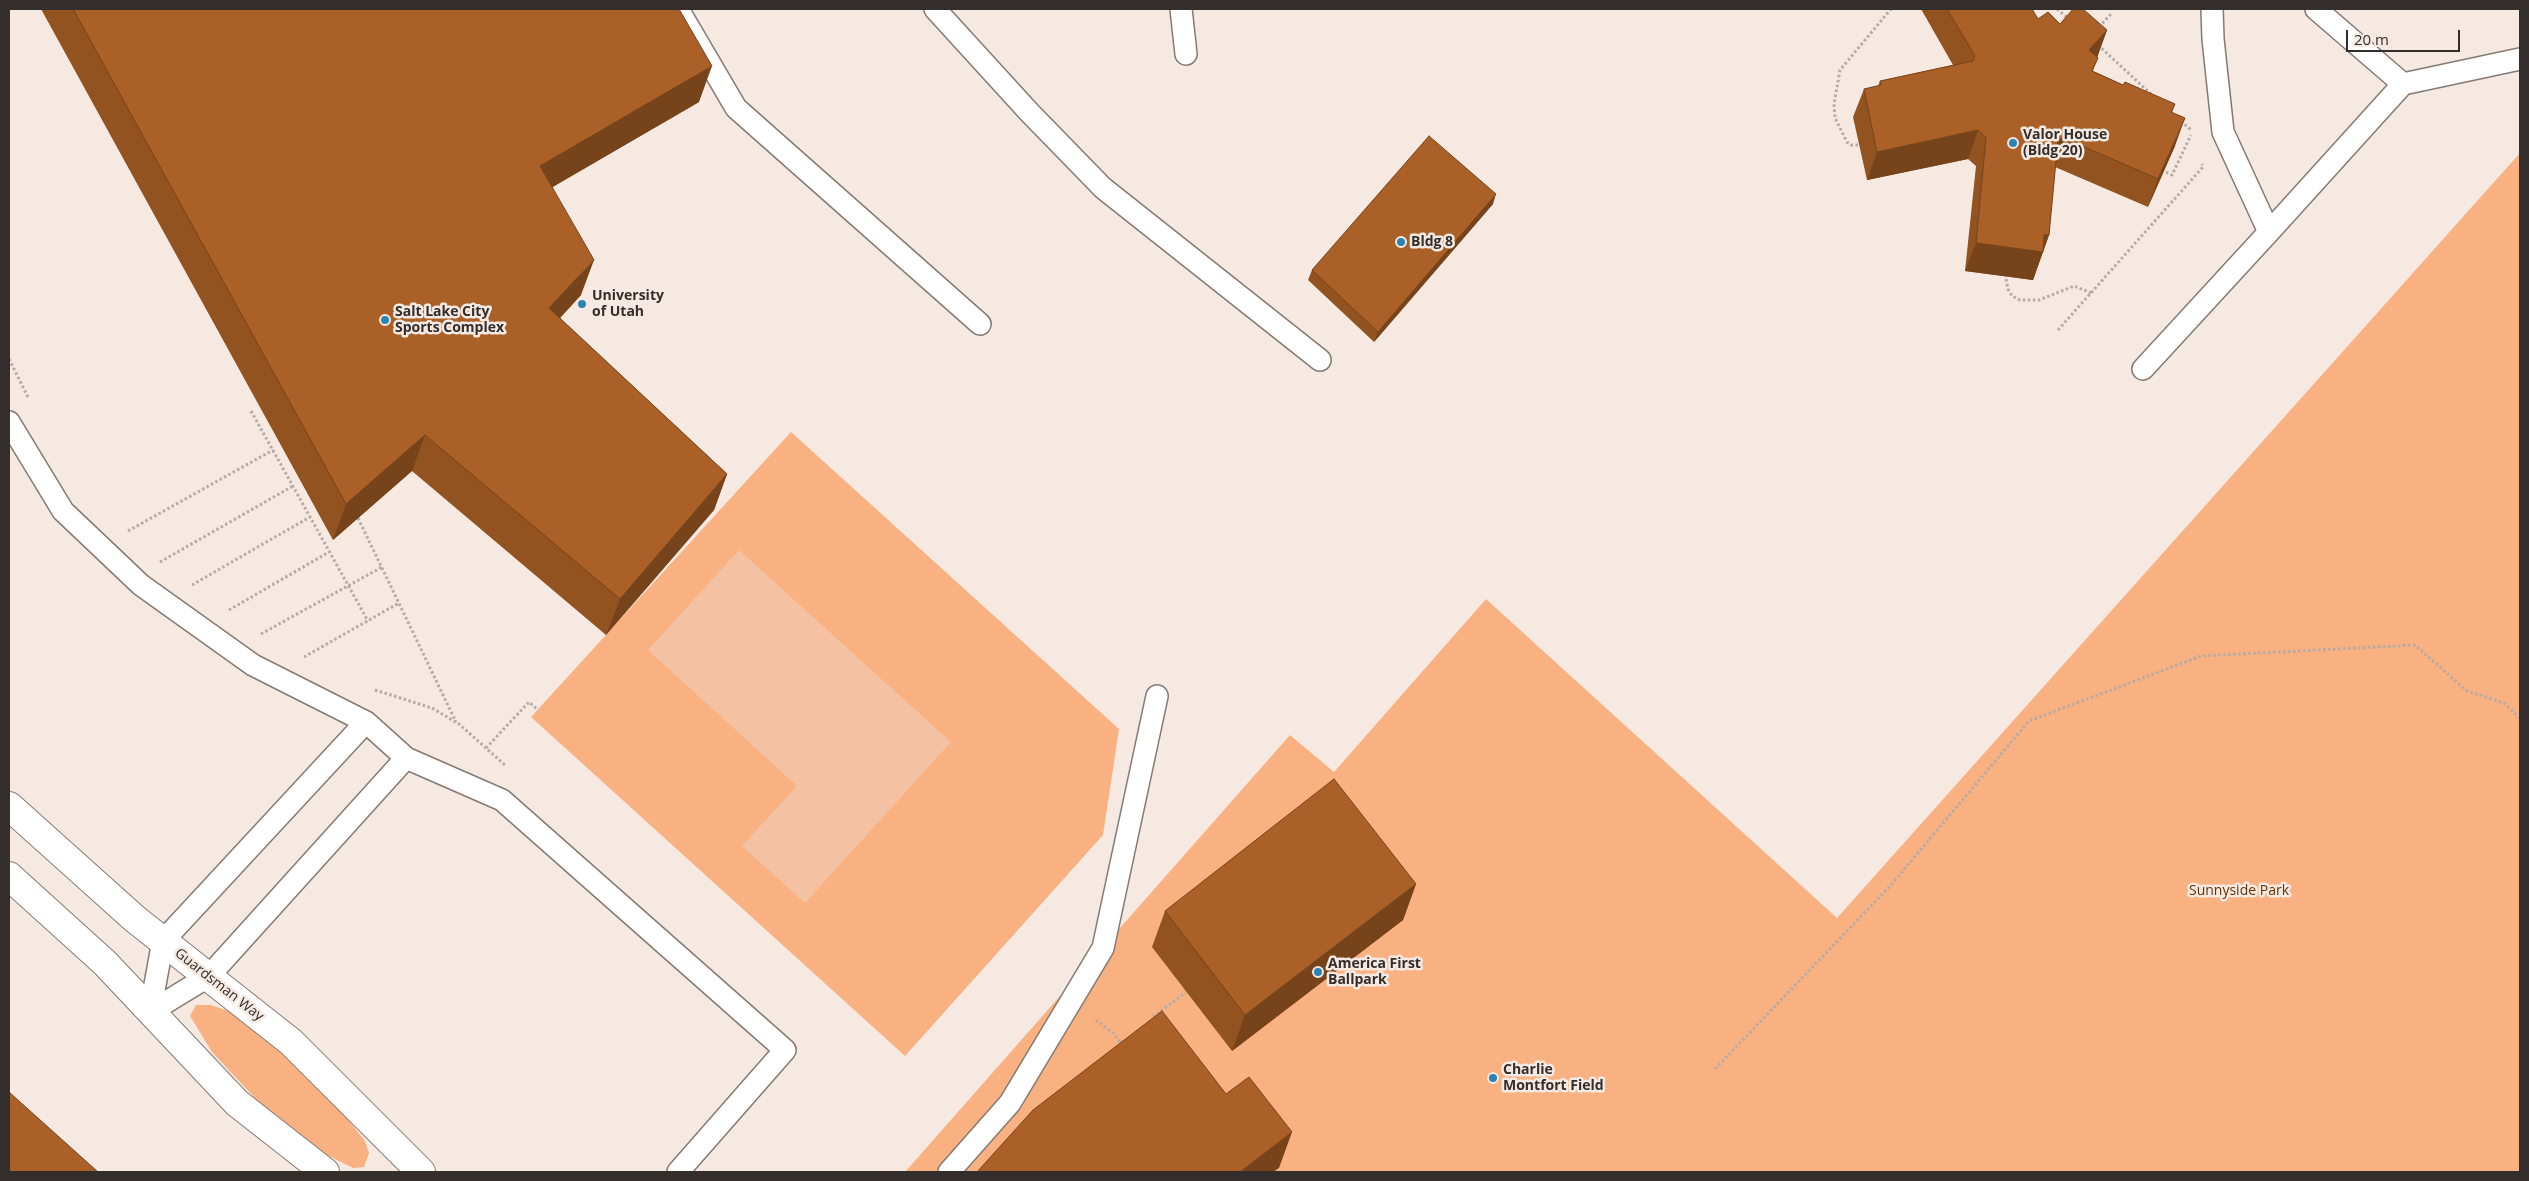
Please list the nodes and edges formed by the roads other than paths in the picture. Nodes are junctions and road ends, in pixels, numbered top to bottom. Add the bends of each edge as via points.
1 (678, 9) edge
2 (934, 9) edge
3 (1181, 9) edge
4 (2212, 9) edge
5 (2316, 9) edge
6 (1186, 54) dead end
7 (2520, 59) edge
8 (2403, 84) junction
9 (2268, 232) junction
10 (980, 324) dead end
11 (1320, 360) dead end
12 (2143, 369) dead end
13 (9, 422) edge
14 (1157, 696) dead end
15 (366, 722) junction
16 (406, 758) junction
17 (9, 806) edge
18 (9, 876) edge
19 (163, 941) junction
20 (209, 976) junction
21 (150, 1012) junction
22 (325, 1172) edge
23 (421, 1172) edge
24 (678, 1172) edge
25 (949, 1172) edge

1 - 10 lane via 736,108
2 - 11 lane via 1028,112 1104,188
3 - 6 lane
4 - 9 lane via 2223,132
5 - 8 lane
7 - 8 lane
8 - 9 lane
9 - 12 lane
13 - 15 lane via 63,510 141,585 253,665
14 - 25 lane via 1103,948 1010,1103
15 - 16 lane
15 - 19 lane
16 - 20 lane
16 - 24 lane via 502,800 785,1050
17 - 19 street, Guardsman Way via 110,898
18 - 21 street via 105,963
19 - 20 street, Guardsman Way
19 - 21 lane
20 - 21 lane
20 - 23 street, Guardsman Way via 298,1048
21 - 22 street via 237,1103

